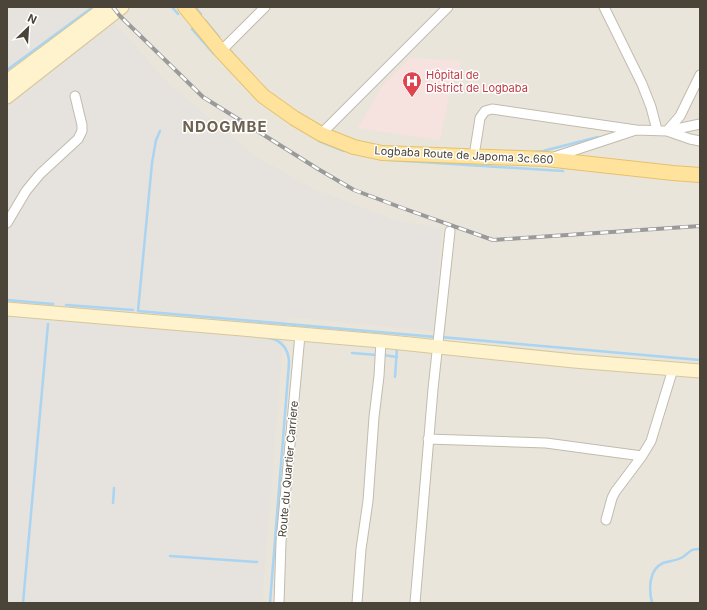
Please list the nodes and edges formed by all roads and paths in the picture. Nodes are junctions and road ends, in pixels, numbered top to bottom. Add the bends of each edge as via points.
1 (106, 7) edge
2 (122, 7) edge
3 (265, 7) edge
4 (448, 7) edge
5 (604, 7) edge
6 (185, 9) edge
7 (221, 51) junction
8 (700, 75) edge
9 (7, 81) edge
10 (7, 96) edge
11 (75, 96) dead end
12 (700, 124) edge
13 (636, 130) junction
14 (657, 130) junction
15 (667, 131) junction
16 (321, 134) junction
17 (700, 141) edge
18 (474, 156) junction
19 (546, 159) junction
20 (700, 175) edge
21 (7, 223) edge
22 (450, 231) dead end
23 (7, 309) edge
24 (300, 335) junction
25 (381, 341) junction
26 (438, 346) junction
27 (673, 369) junction
28 (700, 371) edge
29 (428, 439) junction
30 (642, 456) junction
31 (606, 520) dead end
32 (280, 603) edge
33 (357, 603) edge
34 (415, 603) edge

1 - 9 main road
2 - 10 main road
3 - 7 street
4 - 16 street
5 - 14 street via 642,84
6 - 7 main road, Logbaba Route de Japoma 3c.660
7 - 16 main road, Logbaba Route de Japoma 3c.660 via 263,96
8 - 15 street via 680,116
11 - 21 street via 82,125 78,139 40,174 26,191
12 - 15 street
13 - 14 street
13 - 18 street via 492,109 485,111 480,118
13 - 19 street
14 - 15 street
15 - 17 street
16 - 18 main road, Logbaba Route de Japoma 3c.660 via 354,147 382,153
18 - 19 main road, Logbaba Route de Japoma 3c.660
19 - 20 main road, Logbaba Route de Japoma 3c.660
22 - 26 street
23 - 24 main road
24 - 25 main road
24 - 32 street, Route du Quartier Carriere via 282,542
25 - 26 main road
25 - 33 street
26 - 27 main road
26 - 29 street
27 - 28 main road
27 - 30 street via 651,441
29 - 30 street via 546,443
29 - 34 street
30 - 31 street via 615,492

